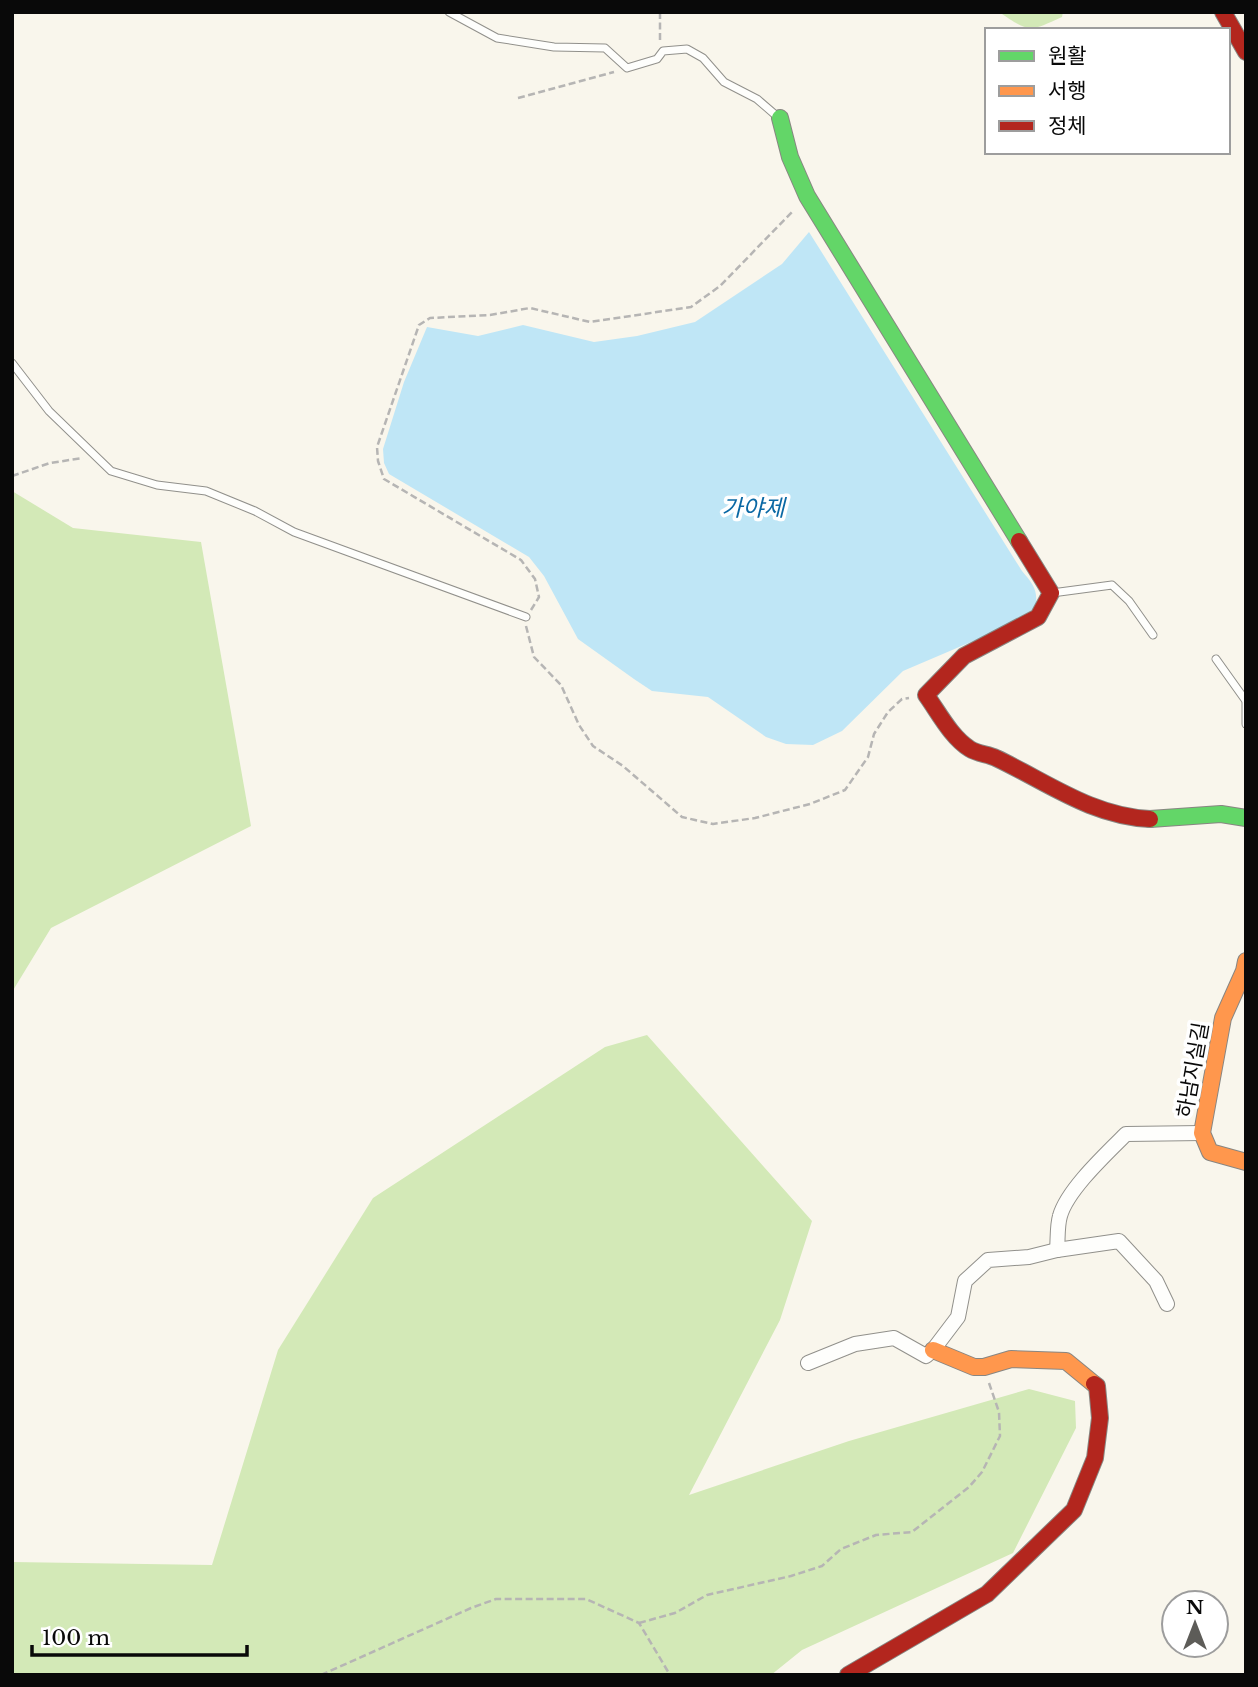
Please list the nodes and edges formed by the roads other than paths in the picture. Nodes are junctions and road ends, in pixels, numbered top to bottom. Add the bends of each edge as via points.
1 (449, 12) edge
2 (1223, 12) edge
3 (1246, 52) edge
4 (780, 118) joint
5 (12, 363) edge
6 (1051, 593) junction
7 (526, 617) road end
8 (1153, 635) dead end
9 (1216, 659) dead end
10 (1246, 702) edge
11 (1246, 724) edge
12 (1246, 818) edge
13 (1246, 961) edge
14 (1202, 1133) junction
15 (1246, 1162) edge
16 (1057, 1250) junction
17 (1167, 1304) dead end
18 (933, 1350) junction
19 (808, 1363) dead end
20 (848, 1675) edge

1 - 4 lane via 497,38 554,47 605,48 627,68 657,59 663,51 687,50 703,58 724,82 757,99
2 - 3 street
4 - 6 street via 807,197
5 - 7 lane via 49,411 111,471 157,485 206,491 294,532
6 - 8 lane via 1112,585
6 - 12 street via 1038,617 964,656 926,695 953,733 972,751 988,753 1061,796 1091,808 1147,820 1225,813
9 - 10 lane
10 - 11 lane
13 - 14 street, 하남지실길 via 1223,1018
14 - 15 street, 하남지실길 via 1210,1152
14 - 16 street via 1126,1134 1069,1199 1060,1215
16 - 17 street via 1119,1241 1156,1281
16 - 18 street via 988,1260 965,1281 958,1317
18 - 19 street via 926,1356 894,1338 855,1344
18 - 20 street via 974,1367 1011,1359 1066,1361 1097,1386 1100,1418 1095,1458 1074,1510 987,1594

